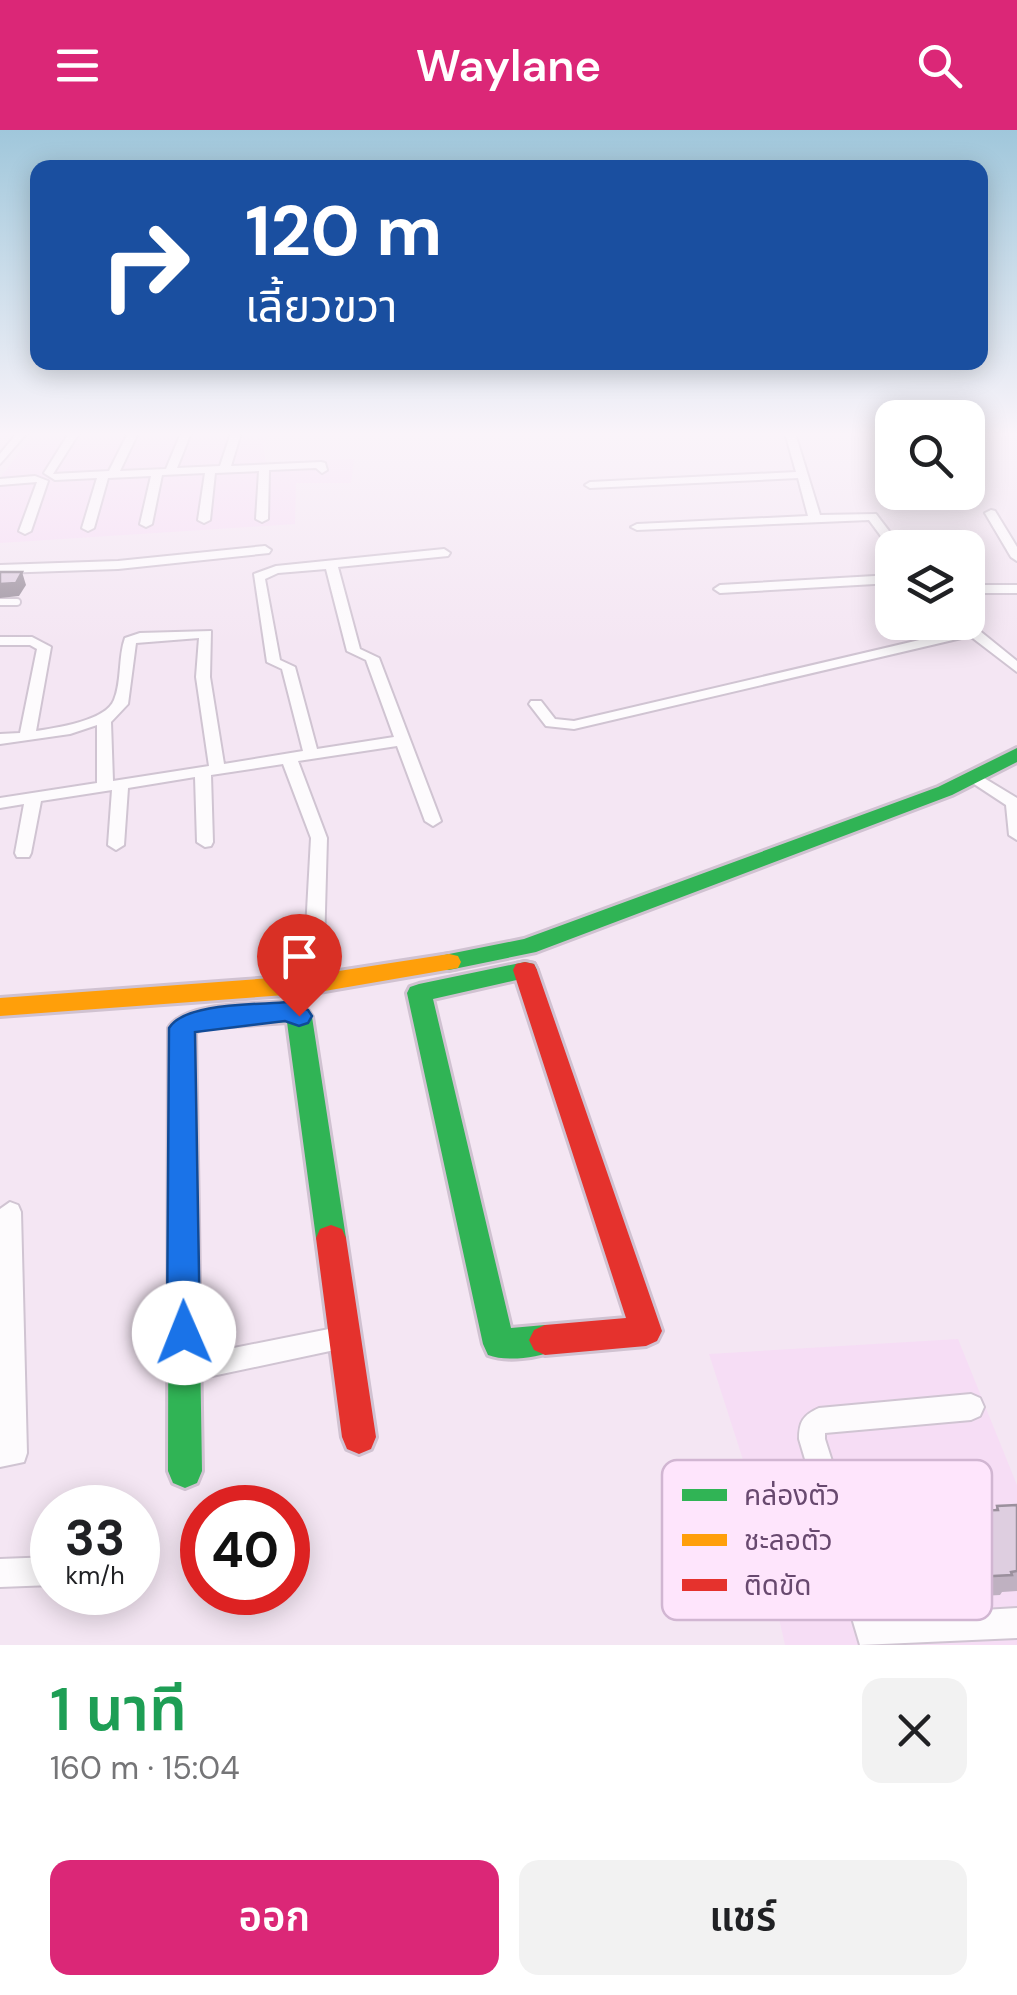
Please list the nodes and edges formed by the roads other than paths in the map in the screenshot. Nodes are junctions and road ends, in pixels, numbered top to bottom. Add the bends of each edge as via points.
1 (35, 504) edge
2 (97, 504) edge
3 (153, 504) edge
4 (206, 504) edge
5 (263, 504) edge
6 (810, 504) edge
7 (991, 513) dead end
8 (262, 519) dead end
9 (815, 519) junction
10 (204, 520) dead end
11 (146, 524) dead end
12 (637, 527) dead end
13 (88, 528) dead end
14 (882, 530) edge
15 (24, 531) dead end
16 (266, 550) dead end
17 (444, 553) dead end
18 (1017, 556) edge
19 (332, 564) junction
20 (0, 570) edge
21 (875, 580) edge
22 (720, 589) dead end
23 (1017, 589) edge
24 (985, 590) edge
25 (0, 602) edge
26 (17, 602) dead end
27 (913, 640) edge
28 (982, 640) edge
29 (0, 641) edge
30 (1017, 668) edge
31 (536, 704) dead end
32 (113, 714) junction
33 (27, 737) junction
34 (0, 739) edge
35 (400, 740) junction
36 (311, 754) junction
37 (1017, 754) edge
38 (289, 758) junction
39 (210, 770) junction
40 (974, 777) junction
41 (112, 786) junction
42 (32, 800) junction
43 (0, 803) edge
44 (432, 820) dead end
45 (1017, 835) edge
46 (205, 842) dead end
47 (116, 846) dead end
48 (24, 853) dead end
49 (468, 971) junction
50 (313, 984) junction
51 (230, 990) junction
52 (0, 1007) edge
53 (230, 1017) junction
54 (10, 1212) dead end
55 (344, 1338) junction
56 (184, 1370) junction
57 (971, 1406) dead end
58 (358, 1437) dead end
59 (0, 1454) edge
60 (818, 1460) edge
61 (185, 1471) dead end
62 (30, 1572) edge
63 (0, 1573) edge
64 (1017, 1623) edge
65 (873, 1639) edge

1 - 15 street
2 - 13 street
3 - 11 street
4 - 10 street
5 - 8 street
6 - 9 street
7 - 18 street
9 - 12 street
9 - 14 street via 872,516
16 - 20 street
17 - 19 street
19 - 35 street via 354,650 372,658
19 - 36 street via 258,577 274,662 288,667
21 - 22 street
23 - 24 street
25 - 26 lane
27 - 31 street via 574,724 551,723
28 - 30 street
29 - 33 street via 44,647
32 - 33 street
32 - 39 street via 121,704 130,642 203,632
32 - 41 street via 104,721
33 - 34 street
35 - 36 street
35 - 44 street
36 - 38 street
37 - 40 street
38 - 39 street
38 - 50 street via 319,838
39 - 41 street
39 - 46 street
40 - 45 street via 1014,803
40 - 49 street
41 - 42 street
41 - 47 street
42 - 43 street
42 - 48 street
49 - 49 street via 419,992 499,1344 646,1331 525,970
49 - 50 street
50 - 51 street
51 - 52 street
51 - 53 street
53 - 55 street via 299,1016
53 - 56 street via 189,1023 180,1036
54 - 59 street via 14,1453
55 - 56 street
55 - 58 street
56 - 61 street
57 - 60 street via 825,1420 812,1426
62 - 63 street
64 - 65 street

